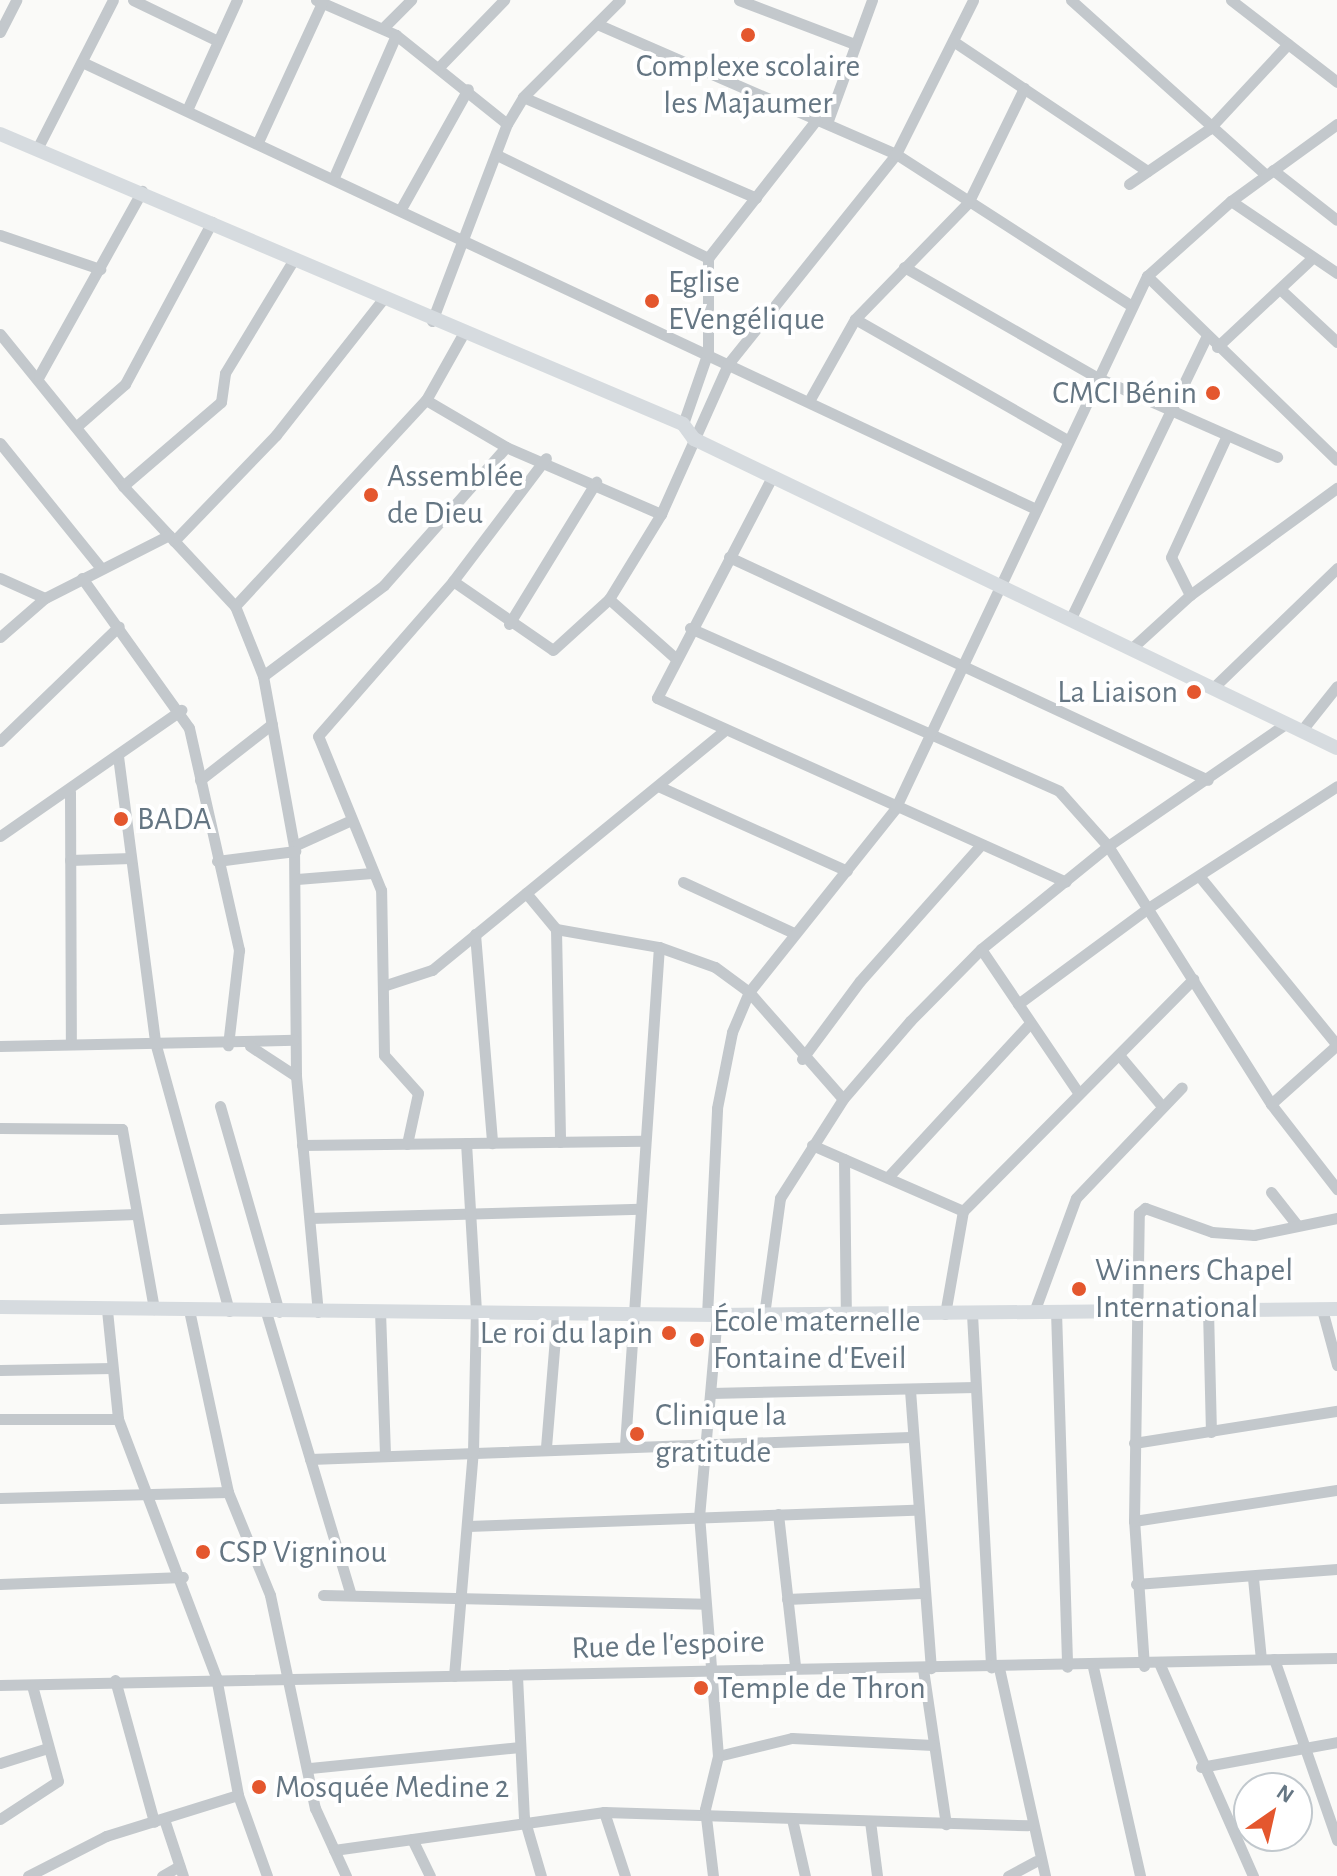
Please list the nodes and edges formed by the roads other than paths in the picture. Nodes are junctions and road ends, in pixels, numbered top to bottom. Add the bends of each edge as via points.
1 (16, 0) edge
2 (113, 0) edge
3 (133, 0) edge
4 (237, 0) edge
5 (411, 0) edge
6 (504, 0) edge
7 (620, 0) edge
8 (739, 0) edge
9 (872, 0) edge
10 (973, 0) edge
11 (1071, 0) edge
12 (1231, 0) edge
13 (319, 1) edge
14 (597, 24) junction
15 (383, 28) junction
16 (0, 32) edge
17 (396, 35) junction
18 (218, 41) junction
19 (953, 41) junction
20 (855, 44) junction
21 (1288, 44) junction
22 (82, 62) junction
23 (441, 65) junction
24 (1337, 82) edge
25 (1024, 88) junction
26 (468, 89) junction
27 (523, 97) junction
28 (187, 110) junction
29 (822, 121) junction
30 (507, 124) junction
31 (1337, 124) edge
32 (1209, 129) junction
33 (0, 134) edge
34 (258, 142) junction
35 (37, 149) junction
36 (896, 154) junction
37 (499, 156) junction
38 (1147, 171) junction
39 (1269, 172) junction
40 (334, 177) junction
41 (1129, 184) dead end
42 (142, 191) junction
43 (756, 198) junction
44 (1231, 201) junction
45 (968, 203) junction
46 (402, 207) junction
47 (1337, 219) edge
48 (212, 222) junction
49 (0, 235) edge
50 (465, 236) junction
51 (708, 258) junction
52 (1312, 258) junction
53 (294, 259) junction
54 (904, 267) junction
55 (100, 269) junction
56 (1337, 273) edge
57 (1147, 276) junction
58 (1280, 289) junction
59 (383, 299) junction
60 (1130, 305) junction
61 (855, 319) junction
62 (432, 321) junction
63 (0, 334) edge
64 (463, 334) junction
65 (1206, 337) junction
66 (1337, 342) edge
67 (1217, 347) junction
68 (708, 352) junction
69 (728, 364) junction
70 (39, 376) junction
71 (1096, 377) junction
72 (426, 400) junction
73 (809, 401) junction
74 (1169, 409) junction
75 (683, 424) junction
76 (77, 426) junction
77 (1227, 435) junction
78 (694, 439) junction
79 (1067, 440) junction
80 (0, 443) edge
81 (506, 447) junction
82 (1277, 457) dead end
83 (546, 458) junction
84 (1337, 460) edge
85 (772, 477) junction
86 (596, 482) junction
87 (123, 486) junction
88 (1337, 488) edge
89 (1036, 509) junction
90 (661, 514) junction
91 (171, 538) junction
92 (729, 557) junction
93 (100, 567) junction
94 (1337, 568) edge
95 (0, 578) edge
96 (82, 578) junction
97 (453, 581) junction
98 (1003, 589) junction
99 (1190, 595) junction
100 (45, 598) junction
101 (609, 599) junction
102 (235, 606) junction
103 (1070, 620) junction
104 (509, 624) junction
105 (119, 626) junction
106 (690, 628) junction
107 (0, 637) edge
108 (1132, 648) junction
109 (674, 657) junction
110 (965, 670) junction
111 (263, 676) junction
112 (1215, 686) junction
113 (1337, 686) edge
114 (181, 710) junction
115 (1287, 723) junction
116 (272, 724) junction
117 (1302, 730) junction
118 (723, 732) junction
119 (931, 738) junction
120 (0, 741) edge
121 (1337, 748) edge
122 (118, 756) junction
123 (200, 780) junction
124 (1208, 780) junction
125 (658, 786) junction
126 (1337, 786) edge
127 (70, 792) junction
128 (895, 809) junction
129 (349, 821) junction
130 (0, 836) edge
131 (980, 846) junction
132 (1108, 846) junction
133 (294, 848) junction
134 (131, 858) junction
135 (70, 860) junction
136 (217, 861) junction
137 (847, 871) junction
138 (372, 873) junction
139 (1200, 877) junction
140 (297, 879) junction
141 (683, 882) dead end
142 (1066, 882) junction
143 (526, 893) junction
144 (1148, 908) junction
145 (556, 929) junction
146 (794, 933) junction
147 (475, 934) junction
148 (659, 947) junction
149 (981, 949) junction
150 (1193, 979) junction
151 (383, 986) junction
152 (749, 992) junction
153 (1018, 1004) junction
154 (1030, 1023) junction
155 (71, 1040) junction
156 (294, 1040) junction
157 (155, 1042) junction
158 (228, 1045) junction
159 (1337, 1045) edge
160 (0, 1046) edge
161 (250, 1046) junction
162 (1119, 1055) junction
163 (802, 1059) junction
164 (296, 1076) junction
165 (1182, 1087) dead end
166 (1078, 1092) junction
167 (843, 1099) junction
168 (1271, 1104) junction
169 (1161, 1105) junction
170 (220, 1106) dead end
171 (0, 1128) edge
172 (643, 1141) junction
173 (560, 1142) junction
174 (466, 1143) junction
175 (492, 1143) junction
176 (407, 1144) junction
177 (302, 1145) junction
178 (812, 1145) junction
179 (844, 1159) junction
180 (888, 1177) junction
181 (1337, 1189) edge
182 (1271, 1192) dead end
183 (640, 1209) junction
184 (963, 1211) junction
185 (136, 1214) junction
186 (470, 1214) junction
187 (310, 1218) junction
188 (1337, 1218) edge
189 (0, 1219) edge
190 (1297, 1225) junction
191 (0, 1307) edge
192 (154, 1309) junction
193 (1133, 1309) junction
194 (107, 1310) junction
195 (189, 1310) junction
196 (1208, 1310) junction
197 (229, 1311) junction
198 (380, 1311) junction
199 (476, 1311) junction
200 (1056, 1311) junction
201 (1330, 1311) edge
202 (273, 1312) junction
203 (318, 1312) junction
204 (557, 1312) junction
205 (1034, 1312) junction
206 (636, 1313) junction
207 (846, 1314) junction
208 (945, 1314) junction
209 (972, 1314) junction
210 (712, 1315) junction
211 (764, 1315) junction
212 (1337, 1365) edge
213 (112, 1368) junction
214 (0, 1370) edge
215 (975, 1387) junction
216 (910, 1390) junction
217 (711, 1393) junction
218 (1337, 1411) edge
219 (0, 1419) edge
220 (118, 1419) junction
221 (1211, 1432) junction
222 (910, 1437) junction
223 (707, 1442) junction
224 (1134, 1443) junction
225 (625, 1445) junction
226 (546, 1447) junction
227 (473, 1452) junction
228 (385, 1454) junction
229 (310, 1459) junction
230 (1337, 1490) edge
231 (228, 1492) junction
232 (146, 1494) junction
233 (0, 1498) edge
234 (914, 1510) junction
235 (778, 1514) junction
236 (699, 1517) junction
237 (1134, 1521) junction
238 (468, 1526) junction
239 (1337, 1569) edge
240 (183, 1577) junction
241 (1253, 1578) junction
242 (0, 1584) edge
243 (1136, 1584) junction
244 (921, 1593) junction
245 (323, 1595) dead end
246 (351, 1595) junction
247 (461, 1595) junction
248 (787, 1599) junction
249 (705, 1604) junction
250 (1337, 1658) edge
251 (1261, 1659) junction
252 (1274, 1659) junction
253 (1160, 1665) junction
254 (795, 1666) junction
255 (1144, 1666) junction
256 (1067, 1667) junction
257 (1093, 1667) junction
258 (927, 1668) junction
259 (995, 1668) junction
260 (714, 1670) junction
261 (454, 1676) junction
262 (517, 1676) junction
263 (216, 1677) junction
264 (286, 1678) junction
265 (115, 1680) junction
266 (0, 1685) edge
267 (32, 1685) junction
268 (1337, 1742) edge
269 (933, 1745) junction
270 (520, 1747) junction
271 (48, 1748) junction
272 (1305, 1752) junction
273 (718, 1756) junction
274 (0, 1763) edge
275 (1201, 1767) junction
276 (310, 1768) junction
277 (238, 1795) junction
278 (705, 1809) junction
279 (604, 1812) junction
280 (524, 1818) junction
281 (0, 1819) edge
282 (792, 1819) junction
283 (159, 1820) junction
284 (870, 1821) junction
285 (946, 1824) junction
286 (1028, 1825) junction
287 (1334, 1826) edge
288 (412, 1839) junction
289 (1337, 1840) edge
290 (334, 1850) junction
291 (1036, 1861) junction
292 (181, 1871) edge
293 (28, 1876) edge
294 (162, 1876) edge
295 (267, 1876) edge
296 (346, 1876) edge
297 (430, 1876) edge
298 (541, 1876) edge
299 (625, 1876) edge
300 (713, 1876) edge
301 (805, 1876) edge
302 (877, 1876) edge
303 (1008, 1876) edge
304 (1045, 1876) edge
305 (1140, 1876) edge
306 (1253, 1876) edge

1 - 16 street
2 - 22 street
3 - 18 street
4 - 18 street
5 - 15 street
6 - 23 street
7 - 14 street
8 - 20 street
9 - 20 street
10 - 19 street
11 - 32 street
12 - 21 street
13 - 15 street
13 - 34 street
14 - 27 street
14 - 29 street
15 - 17 street
17 - 23 street
17 - 40 street
18 - 28 street
19 - 25 street
19 - 36 street
20 - 29 street
21 - 24 street
21 - 32 street
22 - 28 street
22 - 35 street
23 - 26 street
25 - 38 street
25 - 45 street
26 - 30 street
26 - 46 street
27 - 30 street
27 - 43 street
28 - 34 street
29 - 36 street
29 - 43 street
30 - 37 street
31 - 39 street
32 - 38 street
32 - 39 street
33 - 35 main road
34 - 40 street
35 - 42 main road
36 - 45 street
36 - 69 street
37 - 50 street
37 - 51 street
38 - 41 street
39 - 44 street
39 - 47 street
40 - 46 street
42 - 48 main road
42 - 55 street
43 - 51 street
44 - 52 street
44 - 57 street
45 - 54 street
45 - 60 street
46 - 50 street
48 - 53 main road
48 - 76 street via 114,400
49 - 55 street
50 - 62 street
50 - 68 street
51 - 68 street
52 - 56 street
52 - 58 street
53 - 59 main road
53 - 87 street via 225,373 221,402
54 - 61 street
54 - 71 street
55 - 70 street
57 - 60 street
57 - 65 street
58 - 66 street
58 - 67 street
59 - 62 main road
59 - 91 street via 276,435
60 - 71 street
61 - 73 street
61 - 79 street
62 - 64 main road
63 - 70 street
64 - 72 street
64 - 75 main road
65 - 67 street
65 - 74 street
67 - 84 street
68 - 69 street
68 - 75 street
69 - 73 street
69 - 78 street
70 - 76 street
71 - 74 street
71 - 79 street
72 - 81 street
72 - 102 street
73 - 89 street
74 - 77 street
74 - 103 street
75 - 78 main road
76 - 87 street
77 - 82 street
77 - 99 street via 1171,557
78 - 85 main road
78 - 90 street
79 - 89 street
80 - 93 street
81 - 83 street
81 - 111 street via 384,585
83 - 86 street
83 - 97 street
85 - 92 street
85 - 98 main road
86 - 90 street
86 - 104 street
87 - 91 street
88 - 99 street
89 - 98 street
90 - 101 street
91 - 93 street
91 - 102 street
92 - 106 street
92 - 110 street
93 - 96 street
94 - 112 street
95 - 100 street
96 - 100 street
96 - 105 street
97 - 104 street
97 - 129 street via 318,736
98 - 103 main road
98 - 110 street
99 - 108 street
100 - 107 street
101 - 104 street via 553,650
101 - 109 street
102 - 111 street
103 - 108 main road
105 - 114 street
105 - 120 street
106 - 109 street
106 - 119 street
108 - 112 main road
109 - 118 street via 657,698
110 - 119 street
110 - 124 street
111 - 116 street
112 - 115 main road
113 - 117 street
114 - 122 street
114 - 123 street
115 - 117 main road
115 - 124 street
116 - 123 street
116 - 133 street
117 - 121 main road
118 - 125 street
118 - 128 street
119 - 128 street
119 - 132 street via 1055,788
122 - 127 street
122 - 134 street
123 - 136 street
124 - 132 street
125 - 137 street
125 - 143 street
126 - 139 street
127 - 130 street
127 - 135 street
128 - 131 street
128 - 137 street
129 - 133 street
129 - 138 street
131 - 142 street
131 - 163 street via 860,981
132 - 142 street
132 - 144 street
133 - 136 street
133 - 140 street
134 - 135 street
134 - 157 street
135 - 155 street
136 - 158 street via 239,950
137 - 146 street
138 - 140 street
138 - 151 street via 381,890
139 - 144 street
139 - 159 street
140 - 156 street
141 - 146 street
142 - 149 street
143 - 145 street
143 - 147 street
144 - 150 street
144 - 153 street
145 - 148 street
145 - 173 street
146 - 152 street
147 - 151 street via 425,974
147 - 175 street
148 - 152 street via 715,967
148 - 172 street
149 - 153 street
149 - 167 street
150 - 162 street
150 - 168 street
151 - 176 street via 384,1055 418,1093
152 - 163 street
152 - 210 street via 732,1032 717,1108
153 - 154 street
154 - 166 street
154 - 180 street
155 - 157 street
155 - 160 street
156 - 161 street
156 - 164 street
157 - 158 street
157 - 197 street
158 - 161 street
159 - 168 street
161 - 164 street
162 - 166 street
162 - 169 street
163 - 167 street
164 - 177 street
165 - 169 street
166 - 184 street
167 - 178 street
168 - 181 street
169 - 205 street via 1076,1198
170 - 202 street
171 - 185 street via 120,1126
172 - 173 street
172 - 183 street
173 - 175 street
174 - 175 street
174 - 176 street
174 - 186 street
176 - 177 street
177 - 187 street
178 - 179 street
178 - 211 street via 775,1211
179 - 180 street
179 - 207 street
180 - 184 street
182 - 190 street
183 - 186 street
183 - 206 street
184 - 208 street
185 - 189 street
185 - 192 street
186 - 187 street
186 - 199 street
187 - 203 street
188 - 190 street
190 - 193 street via 1238,1235 1142,1209
191 - 194 main road
192 - 194 main road
192 - 195 main road
193 - 196 main road
193 - 200 main road
193 - 224 street
194 - 213 street
195 - 197 main road
195 - 231 street
196 - 201 main road
196 - 221 street
197 - 202 main road
198 - 199 main road
198 - 203 main road
198 - 228 street
199 - 204 main road
199 - 227 street
200 - 205 main road
200 - 256 street
201 - 212 street
202 - 203 main road
202 - 229 street
204 - 206 main road
204 - 226 street
205 - 209 main road
206 - 210 main road
206 - 225 street
207 - 208 main road
207 - 211 main road
208 - 209 main road
209 - 215 street
210 - 211 main road
210 - 217 street
213 - 214 street
213 - 220 street
215 - 216 street
215 - 259 street
216 - 217 street
216 - 222 street
217 - 223 street
218 - 221 street
219 - 220 street
220 - 232 street
221 - 224 street
222 - 223 street
222 - 234 street
223 - 225 street
223 - 236 street
224 - 237 street
225 - 226 street
226 - 227 street
227 - 228 street
227 - 238 street
228 - 229 street
229 - 246 street
230 - 237 street
231 - 232 street
231 - 264 street via 267,1582
232 - 233 street
232 - 240 street
234 - 235 street
234 - 244 street
235 - 236 street
235 - 248 street
236 - 238 street
236 - 249 street
237 - 243 street
238 - 247 street
239 - 241 street
240 - 242 street
240 - 263 street
241 - 243 street
241 - 251 street
243 - 255 street
244 - 248 street
244 - 258 street
245 - 246 street
246 - 247 street
247 - 249 street
247 - 261 street
248 - 254 street
249 - 260 street
250 - 252 street, Rue de l'espoire
251 - 252 street, Rue de l'espoire
251 - 253 street, Rue de l'espoire
252 - 272 street
253 - 255 street, Rue de l'espoire
253 - 275 street
254 - 258 street, Rue de l'espoire
254 - 260 street, Rue de l'espoire
255 - 257 street, Rue de l'espoire
256 - 257 street, Rue de l'espoire
256 - 259 street, Rue de l'espoire
257 - 305 street
258 - 259 street, Rue de l'espoire
258 - 269 street
259 - 286 street
260 - 262 street, Rue de l'espoire
260 - 273 street
261 - 262 street, Rue de l'espoire
261 - 264 street, Rue de l'espoire
262 - 270 street
263 - 264 street, Rue de l'espoire
263 - 265 street, Rue de l'espoire
263 - 277 street
264 - 276 street
265 - 267 street, Rue de l'espoire
265 - 283 street
266 - 267 street, Rue de l'espoire
267 - 271 street
268 - 272 street
269 - 273 street via 792,1738
269 - 285 street
270 - 276 street
270 - 280 street
271 - 274 street
271 - 281 street via 57,1783
272 - 275 street
272 - 287 street
273 - 278 street
275 - 306 street
276 - 290 street via 315,1808
277 - 283 street
277 - 295 street
278 - 279 street
278 - 282 street
278 - 300 street
279 - 280 street
279 - 299 street
280 - 288 street
280 - 298 street
282 - 284 street
282 - 301 street
283 - 292 street
283 - 293 street via 78,1847
284 - 285 street
284 - 302 street
285 - 286 street
286 - 291 street
287 - 289 street
288 - 290 street
288 - 297 street
290 - 296 street
291 - 303 street
291 - 304 street
292 - 294 street

